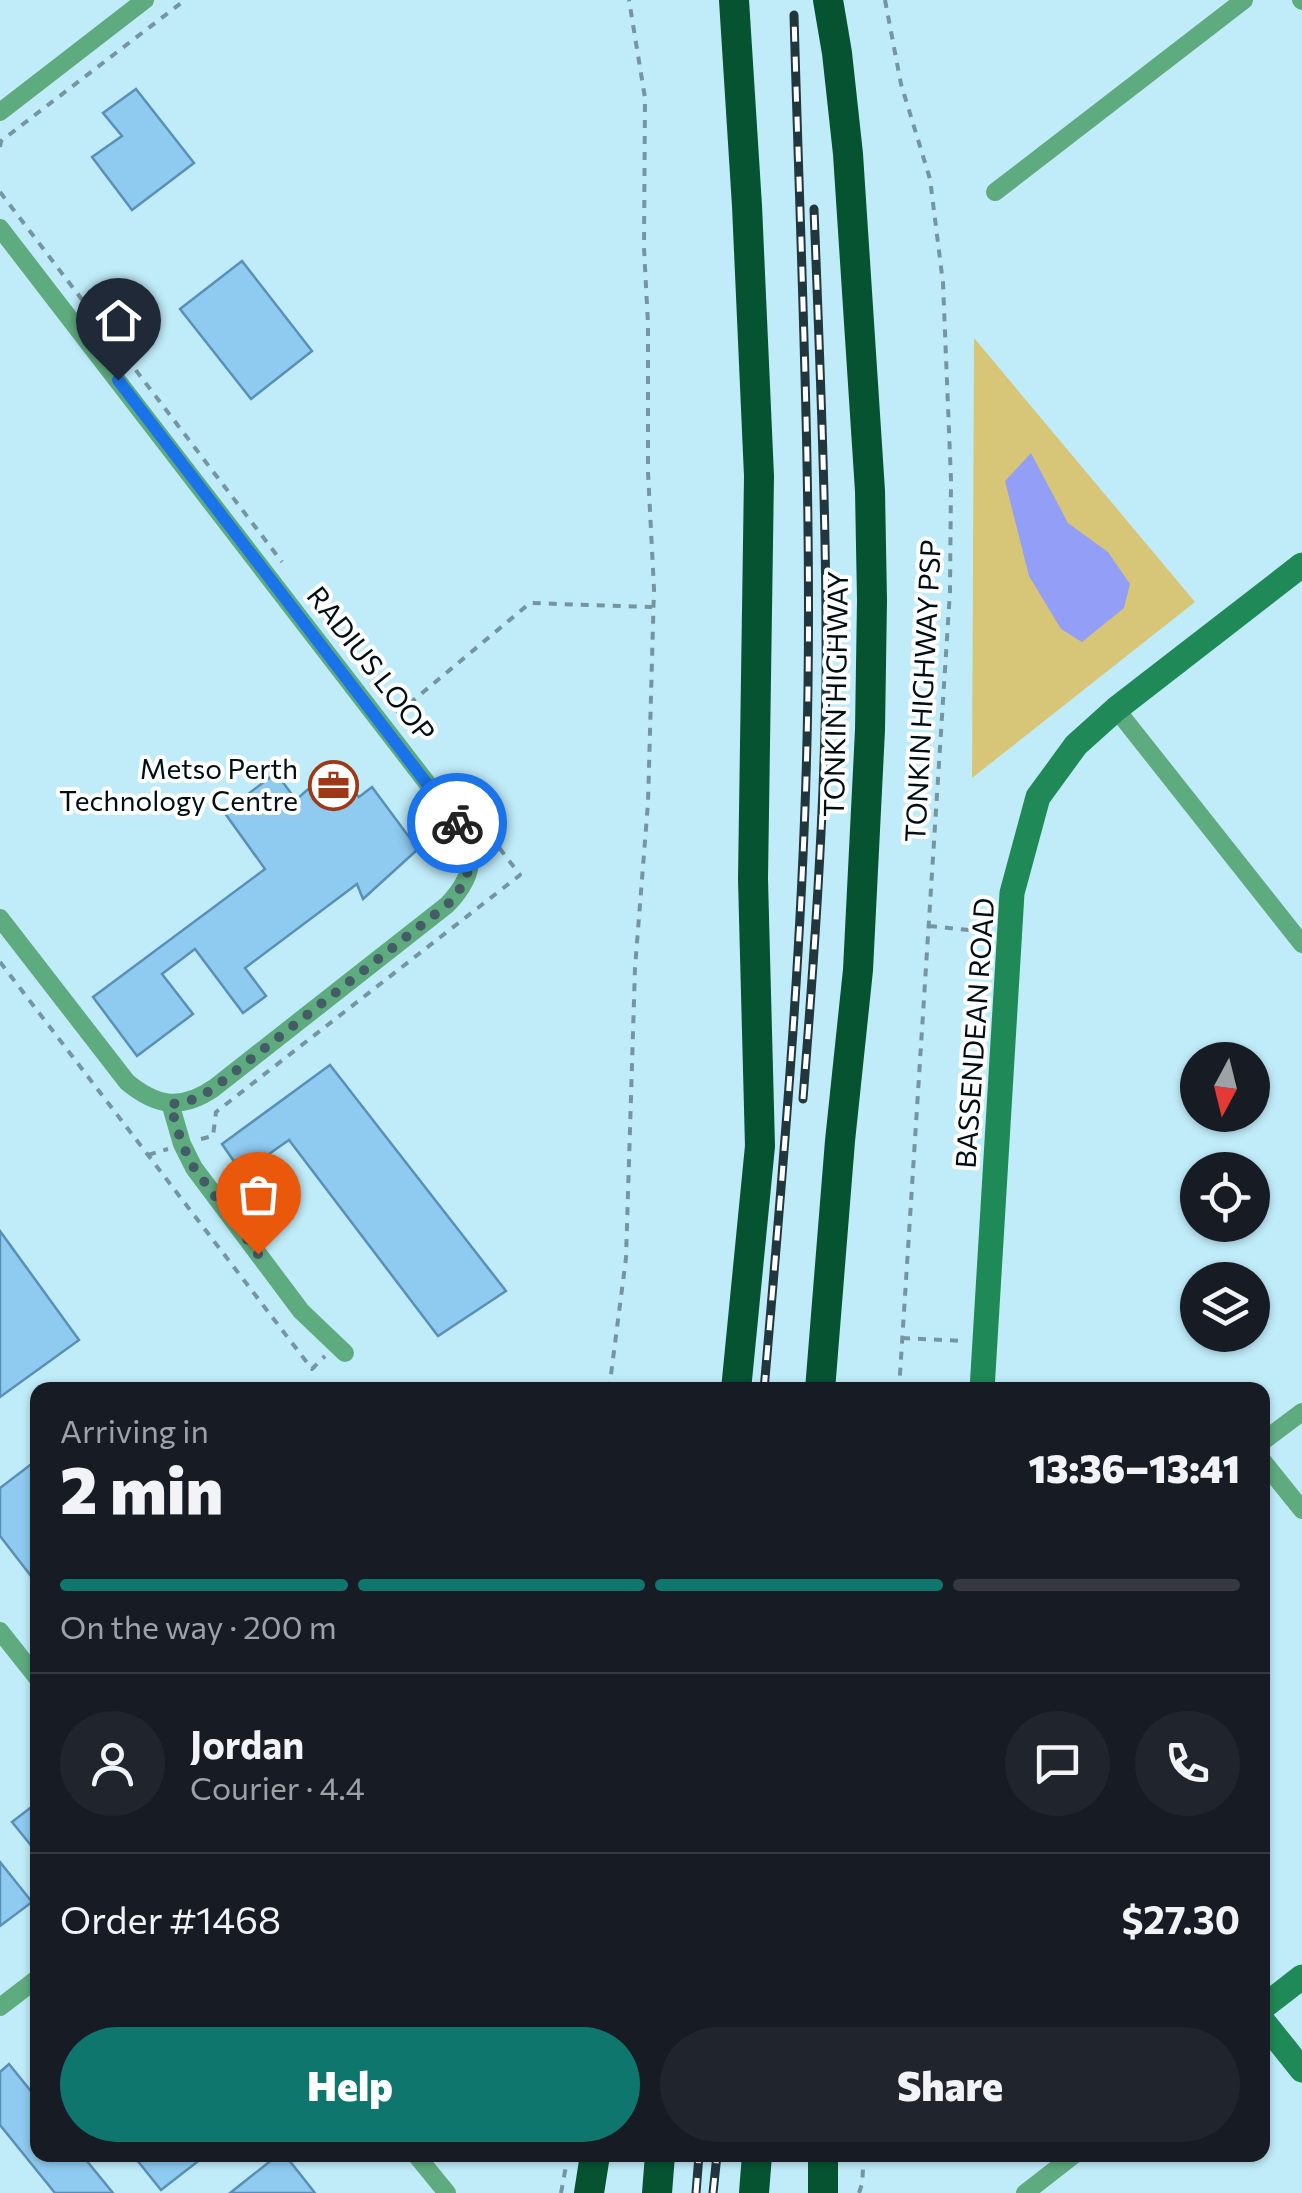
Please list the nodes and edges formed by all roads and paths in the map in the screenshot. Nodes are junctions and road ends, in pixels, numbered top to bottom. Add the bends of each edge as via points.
1 (144, 0) edge
2 (186, 0) edge
3 (629, 0) edge
4 (734, 0) edge
5 (828, 0) edge
6 (884, 0) edge
7 (1244, 0) edge
8 (0, 112) edge
9 (0, 147) edge
10 (0, 192) edge
11 (995, 192) dead end
12 (0, 228) edge
13 (1302, 565) edge
14 (289, 572) dead end
15 (654, 607) junction
16 (1116, 709) junction
17 (398, 714) dead end
18 (464, 802) dead end
19 (753, 879) junction
20 (0, 918) edge
21 (929, 926) junction
22 (1010, 934) junction
23 (1302, 944) edge
24 (0, 962) edge
25 (170, 1104) junction
26 (213, 1136) dead end
27 (840, 1141) junction
28 (902, 1338) junction
29 (986, 1342) junction
30 (340, 1349) joint
31 (610, 1382) edge
32 (722, 1382) edge
33 (737, 1382) edge
34 (821, 1382) edge
35 (836, 1382) edge
36 (899, 1382) edge
37 (983, 1382) edge
38 (1302, 1412) edge
39 (1270, 1436) edge
40 (1270, 1470) edge
41 (1302, 1510) edge
42 (0, 1631) edge
43 (30, 1669) edge
44 (1302, 1977) edge
45 (30, 1984) edge
46 (1270, 2002) edge
47 (0, 2007) edge
48 (1270, 2030) edge
49 (1302, 2070) edge
50 (422, 2162) edge
51 (567, 2162) edge
52 (594, 2162) edge
53 (659, 2162) edge
54 (756, 2162) edge
55 (824, 2162) edge
56 (864, 2162) edge
57 (1065, 2162) edge
58 (447, 2193) edge
59 (561, 2193) edge
60 (589, 2193) edge
61 (657, 2193) edge
62 (754, 2193) edge
63 (823, 2193) edge
64 (858, 2193) edge
65 (1025, 2193) edge

1 - 8 street
2 - 9 path
3 - 15 path via 645,98
4 - 19 highway via 759,476
5 - 27 highway, TONKIN HIGHWAY via 848,154 872,600 858,970
6 - 21 path, TONKIN HIGHWAY PSP via 930,179 943,283 950,591
7 - 11 street
10 - 14 path
12 - 25 street, RADIUS LOOP via 447,808 471,855 466,881 447,905 214,1088
13 - 16 street, BASSENDEAN ROAD
15 - 17 path via 530,603
15 - 31 path via 626,1258
16 - 22 street, BASSENDEAN ROAD via 1076,746 1038,797 1012,893
16 - 23 street
18 - 26 path via 520,875 216,1112
19 - 32 highway
19 - 33 highway via 760,1146
20 - 25 street via 127,1082
21 - 22 path
21 - 28 path, TONKIN HIGHWAY PSP
22 - 29 street, BASSENDEAN ROAD
24 - 30 path via 312,1368
25 - 30 street via 194,1168 301,1311
27 - 34 highway, TONKIN HIGHWAY
27 - 35 highway
28 - 29 path
28 - 36 path, TONKIN HIGHWAY PSP
29 - 37 street, BASSENDEAN ROAD
38 - 39 street
40 - 41 street
42 - 43 street
44 - 46 street
45 - 47 street
48 - 49 street
50 - 58 street
51 - 59 path
52 - 60 highway
53 - 61 highway
54 - 62 highway
55 - 63 highway
56 - 64 path
57 - 65 street

